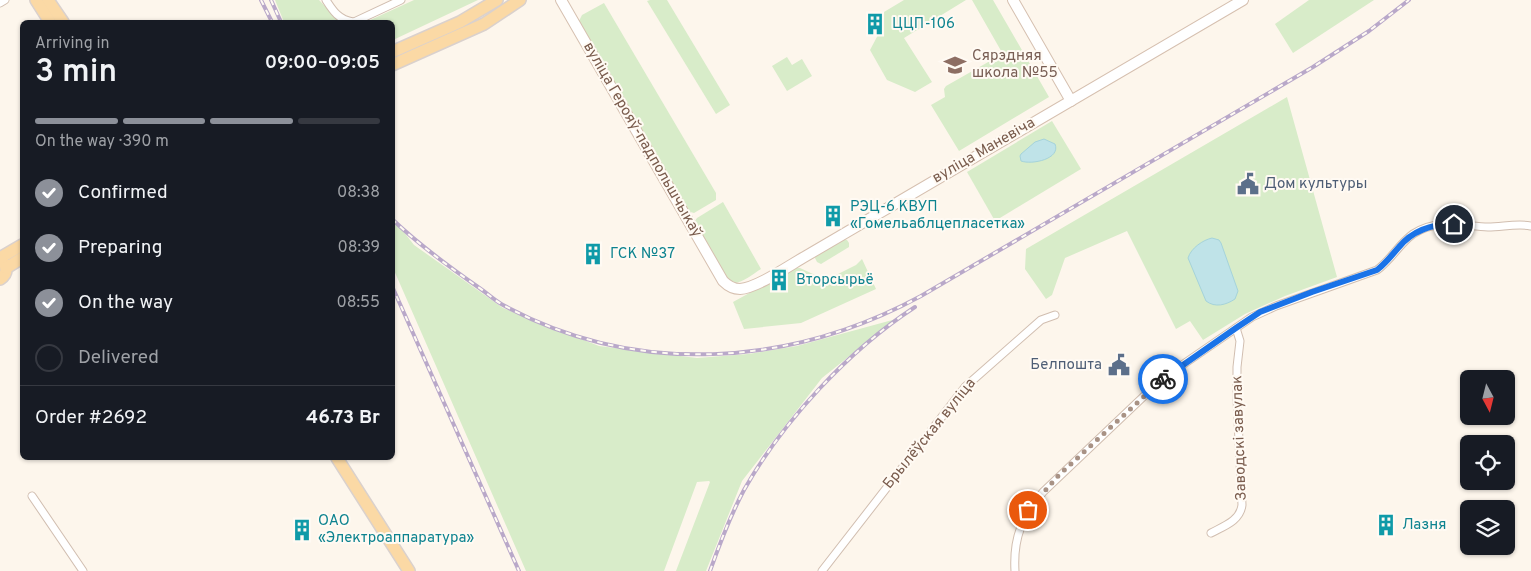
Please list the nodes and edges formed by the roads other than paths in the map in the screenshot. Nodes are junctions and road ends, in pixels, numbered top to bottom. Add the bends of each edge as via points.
1 (5, 0) edge
2 (36, 0) edge
3 (48, 0) edge
4 (326, 0) edge
5 (401, 0) edge
6 (497, 0) edge
7 (520, 0) edge
8 (561, 0) edge
9 (1013, 0) edge
10 (1243, 0) edge
11 (0, 3) edge
12 (49, 20) edge
13 (62, 20) edge
14 (343, 20) edge
15 (357, 20) edge
16 (395, 51) edge
17 (395, 65) edge
18 (1071, 100) junction
19 (1531, 226) edge
20 (20, 248) edge
21 (20, 258) edge
22 (2, 262) edge
23 (0, 279) edge
24 (723, 281) joint
25 (1055, 315) dead end
26 (1236, 328) junction
27 (338, 460) edge
28 (32, 496) dead end
29 (1211, 533) dead end
30 (83, 571) edge
31 (409, 571) edge
32 (822, 571) edge
33 (1015, 571) edge

1 - 11 street
2 - 12 main road
3 - 13 main road
4 - 14 street via 336,16
5 - 15 street
6 - 16 main road via 460,22
7 - 17 main road via 484,24
8 - 24 street, вуліца Герояў-падпольшчыкаў
9 - 18 street
10 - 18 street, вуліца Маневіча
18 - 24 street, вуліца Маневіча via 758,282 741,289 728,286
19 - 26 street via 1445,224 1426,228 1414,233 1377,270 1260,312
20 - 22 main road
21 - 22 main road
22 - 23 main road via 5,274
25 - 32 street, Брылёўская вуліца via 1042,320 965,387
26 - 29 street, Заводскі завулак via 1240,341 1237,383 1242,506 1238,518
26 - 33 street via 1162,379 1043,492 1021,525 1015,546
27 - 31 main road
28 - 30 street

